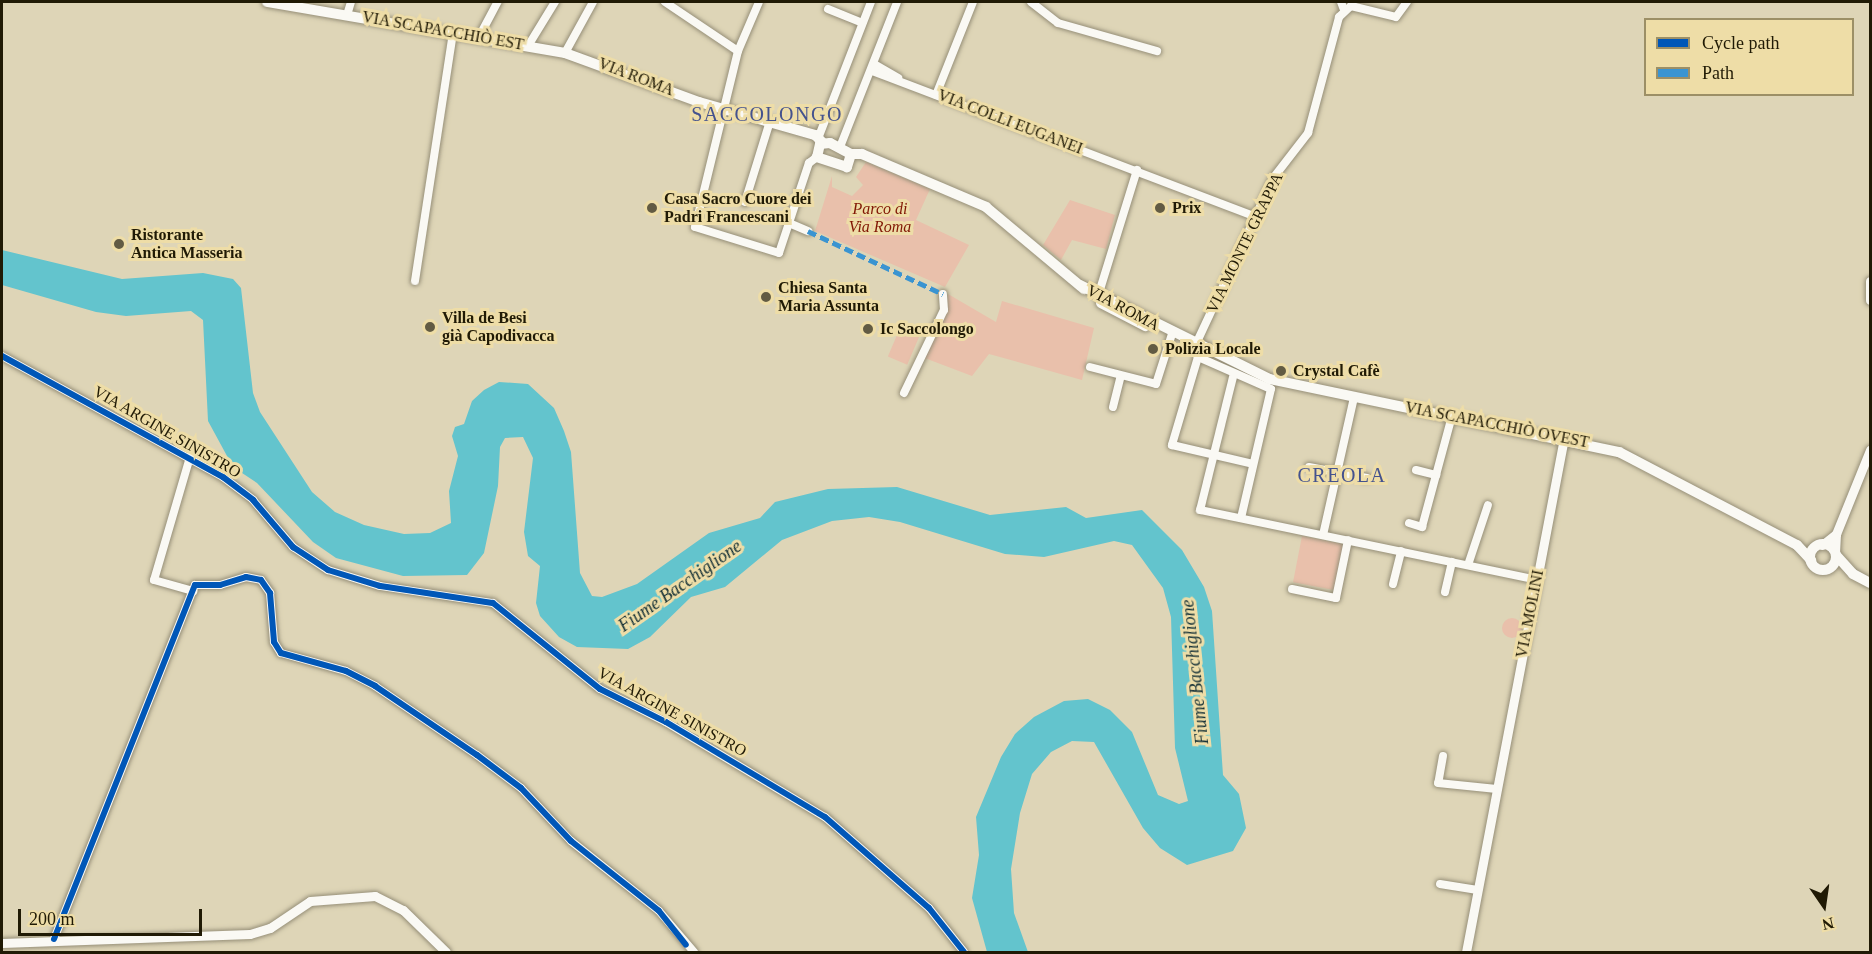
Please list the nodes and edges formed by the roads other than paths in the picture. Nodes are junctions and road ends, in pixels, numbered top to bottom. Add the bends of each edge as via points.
1 (267, 2) edge
2 (351, 2) edge
3 (498, 2) edge
4 (555, 2) edge
5 (594, 2) edge
6 (665, 2) edge
7 (759, 2) edge
8 (870, 2) edge
9 (897, 2) edge
10 (973, 2) edge
11 (1031, 2) edge
12 (1341, 2) edge
13 (1407, 2) edge
14 (828, 9) dead end
15 (1344, 10) junction
16 (347, 15) junction
17 (862, 23) junction
18 (453, 33) junction
19 (479, 37) junction
20 (528, 46) junction
21 (549, 50) joint
22 (738, 51) junction
23 (1157, 51) dead end
24 (565, 53) junction
25 (873, 68) junction
26 (882, 76) junction
27 (901, 81) junction
28 (868, 83) junction
29 (936, 94) junction
30 (725, 109) junction
31 (770, 121) junction
32 (821, 140) junction
33 (841, 145) junction
34 (851, 154) junction
35 (817, 157) junction
36 (1137, 170) junction
37 (745, 202) dead end
38 (1257, 217) junction
39 (789, 223) junction
40 (808, 231) dead end
41 (415, 281) dead end
42 (1870, 281) edge
43 (1080, 285) junction
44 (943, 294) dead end
45 (1098, 296) junction
46 (1870, 300) edge
47 (1169, 332) junction
48 (1184, 339) joint
49 (1196, 344) junction
50 (2, 356) edge
51 (1215, 361) junction
52 (1089, 367) dead end
53 (1122, 376) junction
54 (1233, 377) junction
55 (1253, 379) junction
56 (904, 393) dead end
57 (1354, 397) junction
58 (1113, 407) dead end
59 (1452, 416) junction
60 (1564, 438) junction
61 (1870, 450) edge
62 (1212, 455) junction
63 (190, 457) junction
64 (1253, 464) junction
65 (1309, 467) dead end
66 (1416, 470) dead end
67 (1337, 472) junction
68 (1436, 475) junction
69 (1367, 478) dead end
70 (1488, 505) dead end
71 (1241, 518) junction
72 (1409, 523) dead end
73 (1836, 534) junction
74 (1323, 535) junction
75 (1348, 540) junction
76 (1797, 545) junction
77 (1820, 545) junction
78 (1401, 551) junction
79 (1835, 554) junction
80 (1811, 560) junction
81 (1452, 562) junction
82 (1468, 566) junction
83 (1826, 570) junction
84 (1853, 574) junction
85 (1537, 580) junction
86 (1870, 583) edge
87 (1394, 584) dead end
88 (1292, 589) dead end
89 (193, 591) junction
90 (1445, 592) dead end
91 (1443, 756) dead end
92 (1497, 789) junction
93 (1440, 884) dead end
94 (1478, 890) junction
95 (54, 939) junction
96 (2, 943) edge
97 (446, 952) edge
98 (694, 952) edge
99 (964, 952) edge
100 (1466, 952) edge

1 - 16 main road, VIA SCAPACCHIÒ EST
2 - 16 street
3 - 19 street
4 - 20 street
5 - 24 street
6 - 22 street
7 - 22 street
8 - 17 street
9 - 25 street
10 - 29 street
11 - 23 street via 1058,23
12 - 15 street
13 - 15 street via 1401,14 1392,18 1351,6
14 - 17 street
15 - 38 street, VIA MONTE GRAPPA via 1333,32 1308,133 1278,171
16 - 18 main road, VIA SCAPACCHIÒ EST
17 - 32 street
18 - 19 main road, VIA SCAPACCHIÒ EST
18 - 41 street
19 - 20 main road, VIA SCAPACCHIÒ EST
20 - 21 main road, VIA SCAPACCHIÒ EST
21 - 24 main road, VIA ROMA
22 - 30 street
24 - 30 main road, VIA ROMA
25 - 26 street, VIA COLLI EUGANEI
25 - 27 street
25 - 28 street
26 - 27 street, VIA COLLI EUGANEI
26 - 28 street
27 - 29 street, VIA COLLI EUGANEI
28 - 33 street
29 - 36 street, VIA COLLI EUGANEI
30 - 31 main road, VIA ROMA
30 - 39 street via 695,227 779,253
31 - 32 main road, VIA ROMA
31 - 37 street
32 - 33 main road, VIA ROMA
32 - 35 main road
33 - 34 main road, VIA ROMA
34 - 35 main road via 851,163 844,168
34 - 43 main road, VIA ROMA via 870,157 986,207
35 - 39 street via 809,163
36 - 38 street, VIA COLLI EUGANEI
36 - 45 street
38 - 49 street, VIA MONTE GRAPPA
39 - 40 street
42 - 46 street
43 - 45 main road, VIA ROMA
43 - 47 main road, VIA ROMA via 1121,316
44 - 56 street via 944,310
45 - 47 main road, VIA ROMA
47 - 48 main road, VIA ROMA
47 - 53 street, VIA ROMA via 1156,384
48 - 49 main road, VIA SCAPACCHIÒ OVEST
49 - 51 main road, VIA SCAPACCHIÒ OVEST
50 - 63 street, VIA ARGINE SINISTRO
51 - 54 street
51 - 55 main road, VIA SCAPACCHIÒ OVEST
51 - 62 street via 1196,359 1172,445
52 - 53 street
53 - 58 street
54 - 55 street
54 - 62 street
55 - 57 main road, VIA SCAPACCHIÒ OVEST
55 - 64 street via 1271,389
57 - 59 main road, VIA SCAPACCHIÒ OVEST
57 - 67 street
59 - 60 main road, VIA SCAPACCHIÒ OVEST
59 - 68 street
60 - 76 main road, VIA SCAPACCHIÒ OVEST via 1628,456
60 - 85 street, VIA MOLINI
61 - 73 street
62 - 64 street
62 - 71 street via 1200,510
63 - 89 street via 154,580
63 - 99 street, VIA ARGINE SINISTRO via 254,500 293,547 327,570 380,586 494,603 600,689 806,803 914,894
64 - 71 street
65 - 67 street
66 - 68 street
67 - 69 street
67 - 74 street
68 - 72 street via 1422,527
70 - 82 street
71 - 74 street
73 - 77 street
73 - 79 street
74 - 75 street
75 - 78 street
75 - 88 street via 1336,598
76 - 77 main road, VIA SCAPACCHIÒ OVEST
76 - 80 main road, VIA SCAPACCHIÒ OVEST
77 - 79 main road, VIA SCAPACCHIÒ OVEST
77 - 80 main road
78 - 81 street
78 - 87 street
79 - 83 main road
79 - 84 main road, VIA SCAPACCHIÒ OVEST
80 - 83 main road, VIA SCAPACCHIÒ OVEST via 1816,567
81 - 82 street
81 - 90 street
82 - 85 street
83 - 84 main road, VIA SCAPACCHIÒ OVEST
84 - 86 main road, VIA SCAPACCHIÒ OVEST
85 - 92 street, VIA MOLINI
89 - 95 street
89 - 98 street via 200,583 220,585 246,577 261,580 270,593 274,642 281,653 345,671 375,686 477,755 521,788 571,841 659,911
91 - 92 street via 1438,783
92 - 94 street, VIA MOLINI
93 - 94 street
94 - 100 street, VIA MOLINI
95 - 96 street
95 - 97 street via 249,934 270,928 310,901 375,896 403,910

